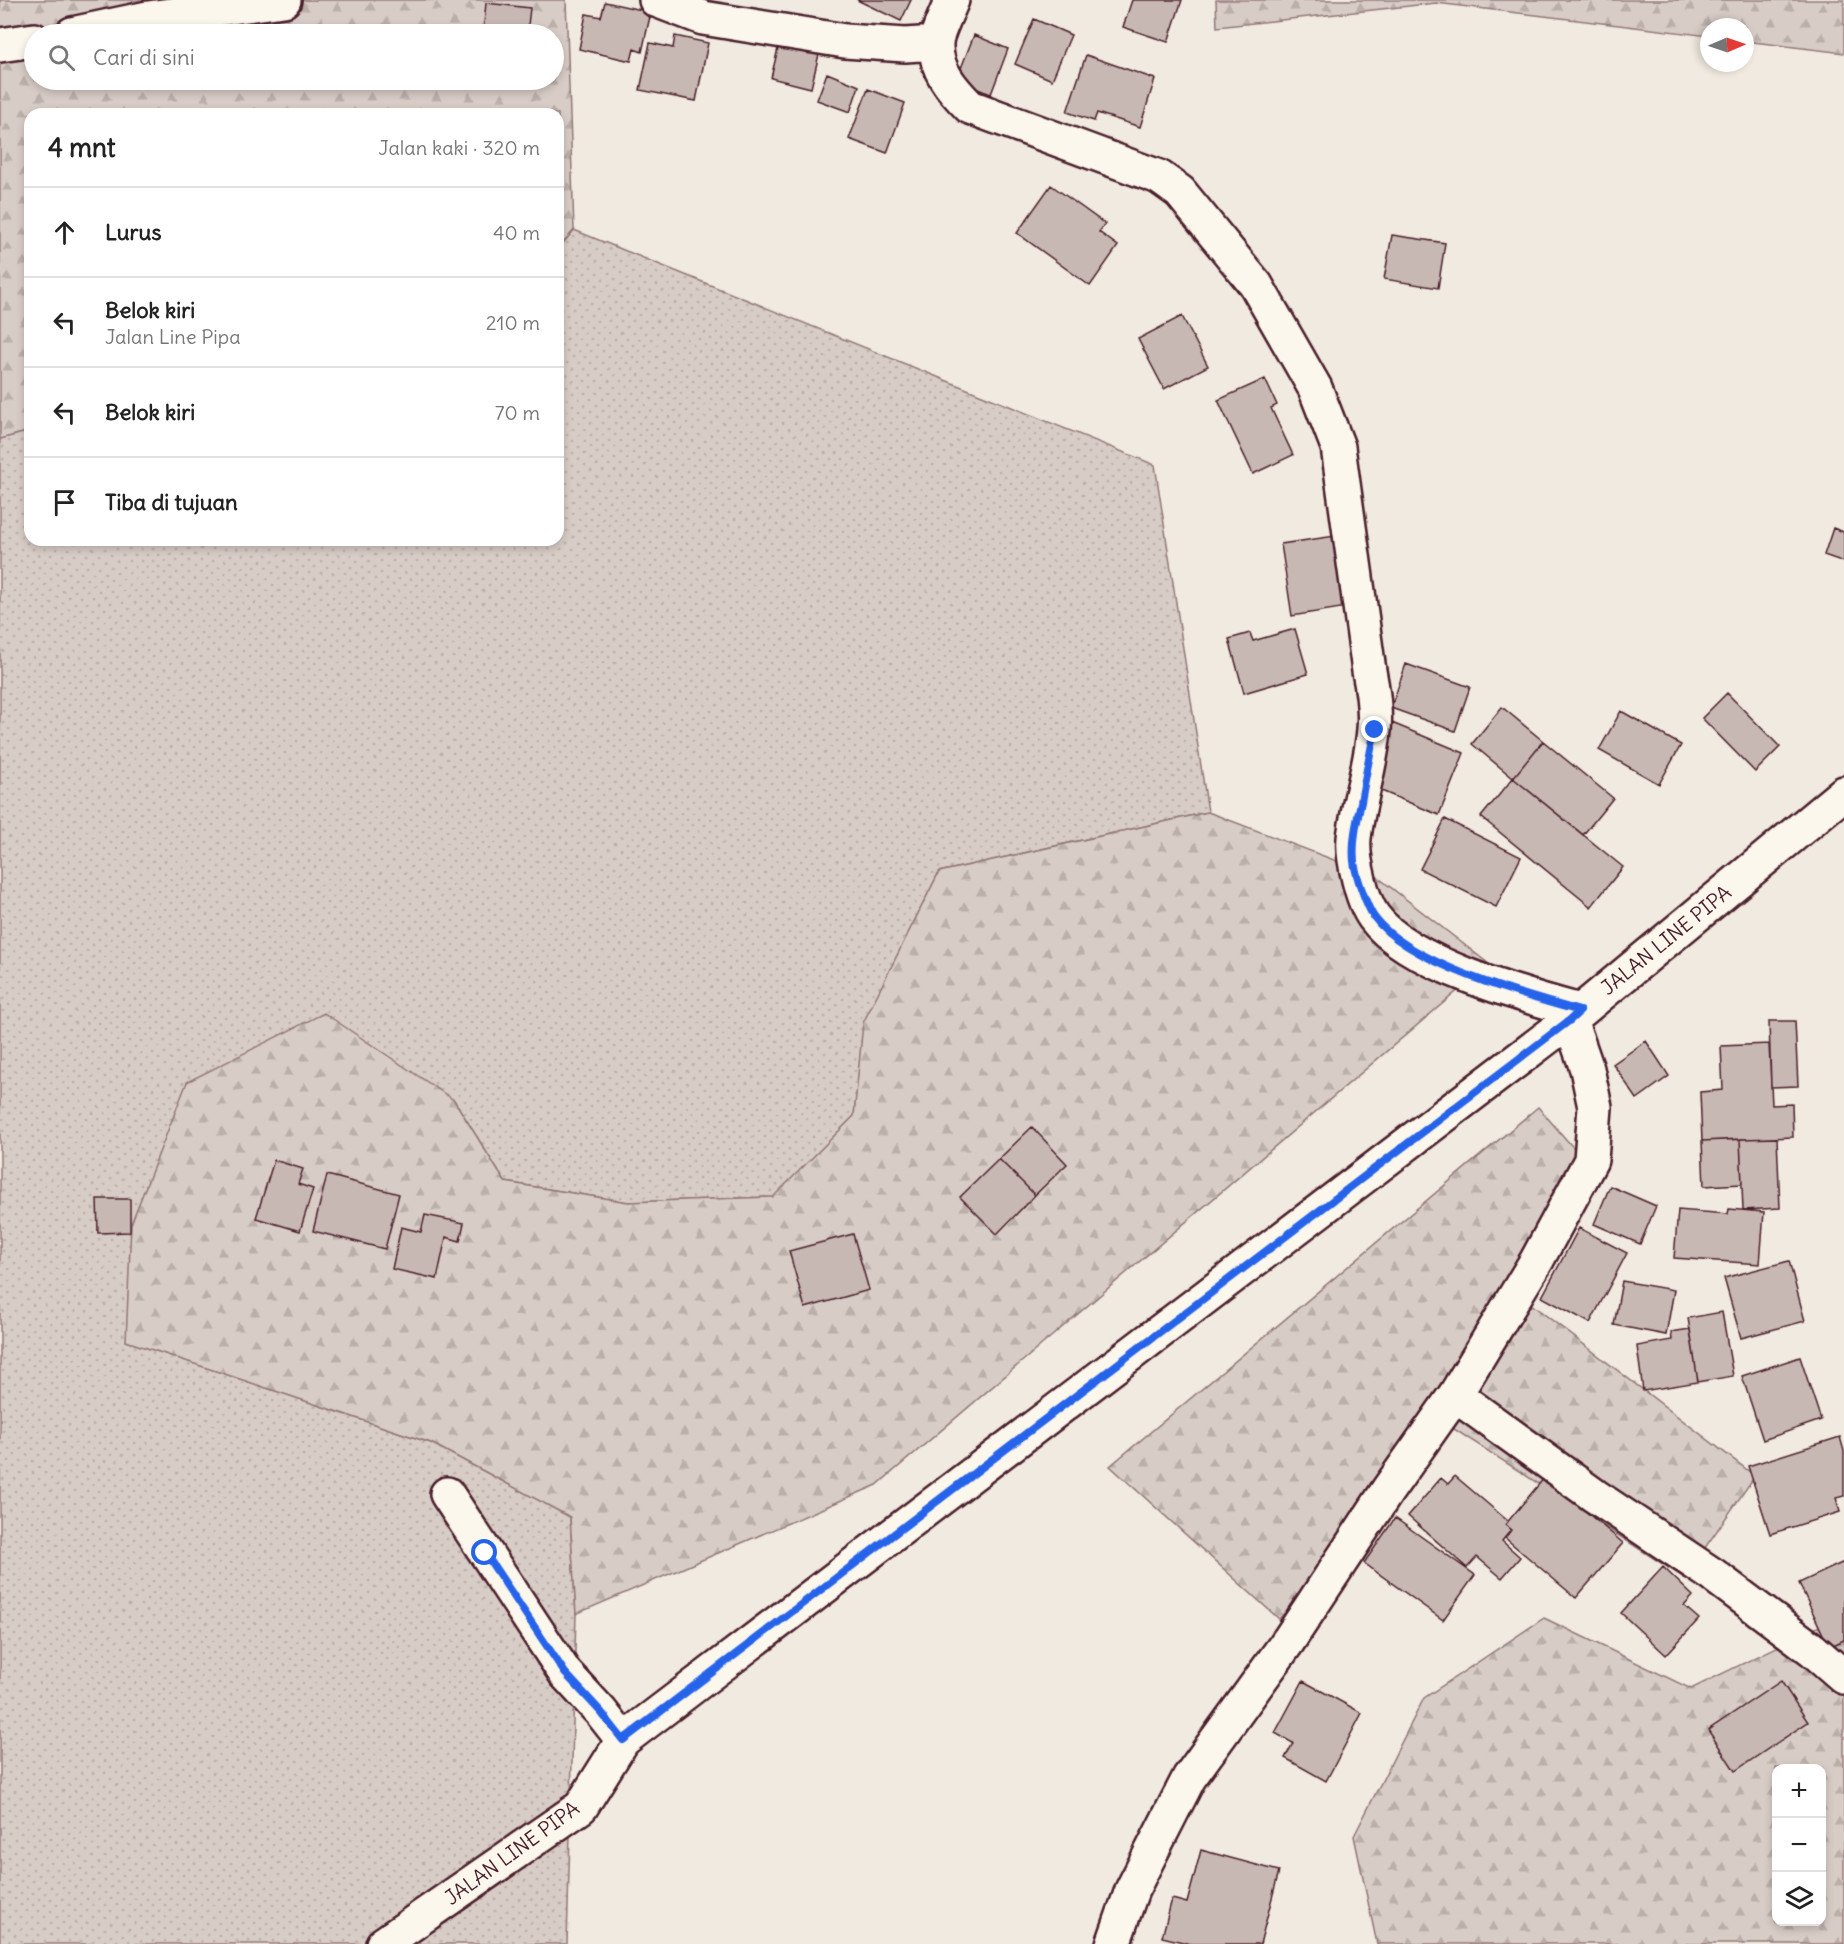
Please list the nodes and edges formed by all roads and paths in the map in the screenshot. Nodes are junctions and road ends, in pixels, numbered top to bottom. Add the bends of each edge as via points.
1 (284, 0) edge
2 (656, 0) edge
3 (952, 0) edge
4 (120, 24) edge
5 (24, 41) edge
6 (936, 43) junction
7 (0, 45) edge
8 (1844, 793) edge
9 (1575, 1015) junction
10 (1455, 1395) junction
11 (447, 1494) dead end
12 (1844, 1677) edge
13 (623, 1740) junction
14 (383, 1944) edge
15 (1113, 1944) edge

1 - 4 street
2 - 6 street via 703,18 811,36 905,45
3 - 6 street
5 - 7 street
6 - 9 street via 940,70 952,90 970,107 1160,177 1180,192 1256,285 1315,388 1338,447 1374,695 1375,730 1354,840 1354,862 1373,916 1394,936 1431,960
8 - 9 street, JALAN LINE PIPA
9 - 10 street via 1595,1107 1591,1160 1537,1260
9 - 13 street, JALAN LINE PIPA
10 - 12 street via 1713,1575
10 - 15 street via 1289,1640 1189,1778 1132,1890
11 - 13 street via 565,1673
13 - 14 street, JALAN LINE PIPA via 581,1807

